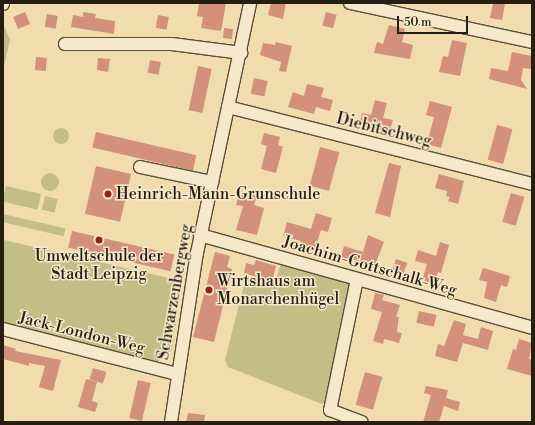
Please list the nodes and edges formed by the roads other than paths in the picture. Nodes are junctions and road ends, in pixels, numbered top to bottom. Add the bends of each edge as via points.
1 (250, 3) edge
2 (350, 3) edge
3 (532, 42) edge
4 (65, 44) dead end
5 (241, 53) junction
6 (228, 107) junction
7 (140, 166) dead end
8 (212, 182) junction
9 (532, 184) edge
10 (200, 235) junction
11 (357, 279) junction
12 (532, 328) edge
13 (3, 329) edge
14 (177, 374) junction
15 (357, 421) edge
16 (171, 422) edge

1 - 5 street, Schwarzenbergweg
2 - 3 street
4 - 5 street via 172,44
5 - 6 street, Schwarzenbergweg
6 - 8 street, Schwarzenbergweg
6 - 9 street, Diebitschweg
7 - 8 street
8 - 10 street, Schwarzenbergweg
10 - 11 street, Joachim-Gottschalk-Weg
10 - 14 street, Schwarzenbergweg
11 - 12 street, Joachim-Gottschalk-Weg
11 - 15 street via 330,410
13 - 14 street, Jack-London-Weg
14 - 16 street, Schwarzenbergweg

